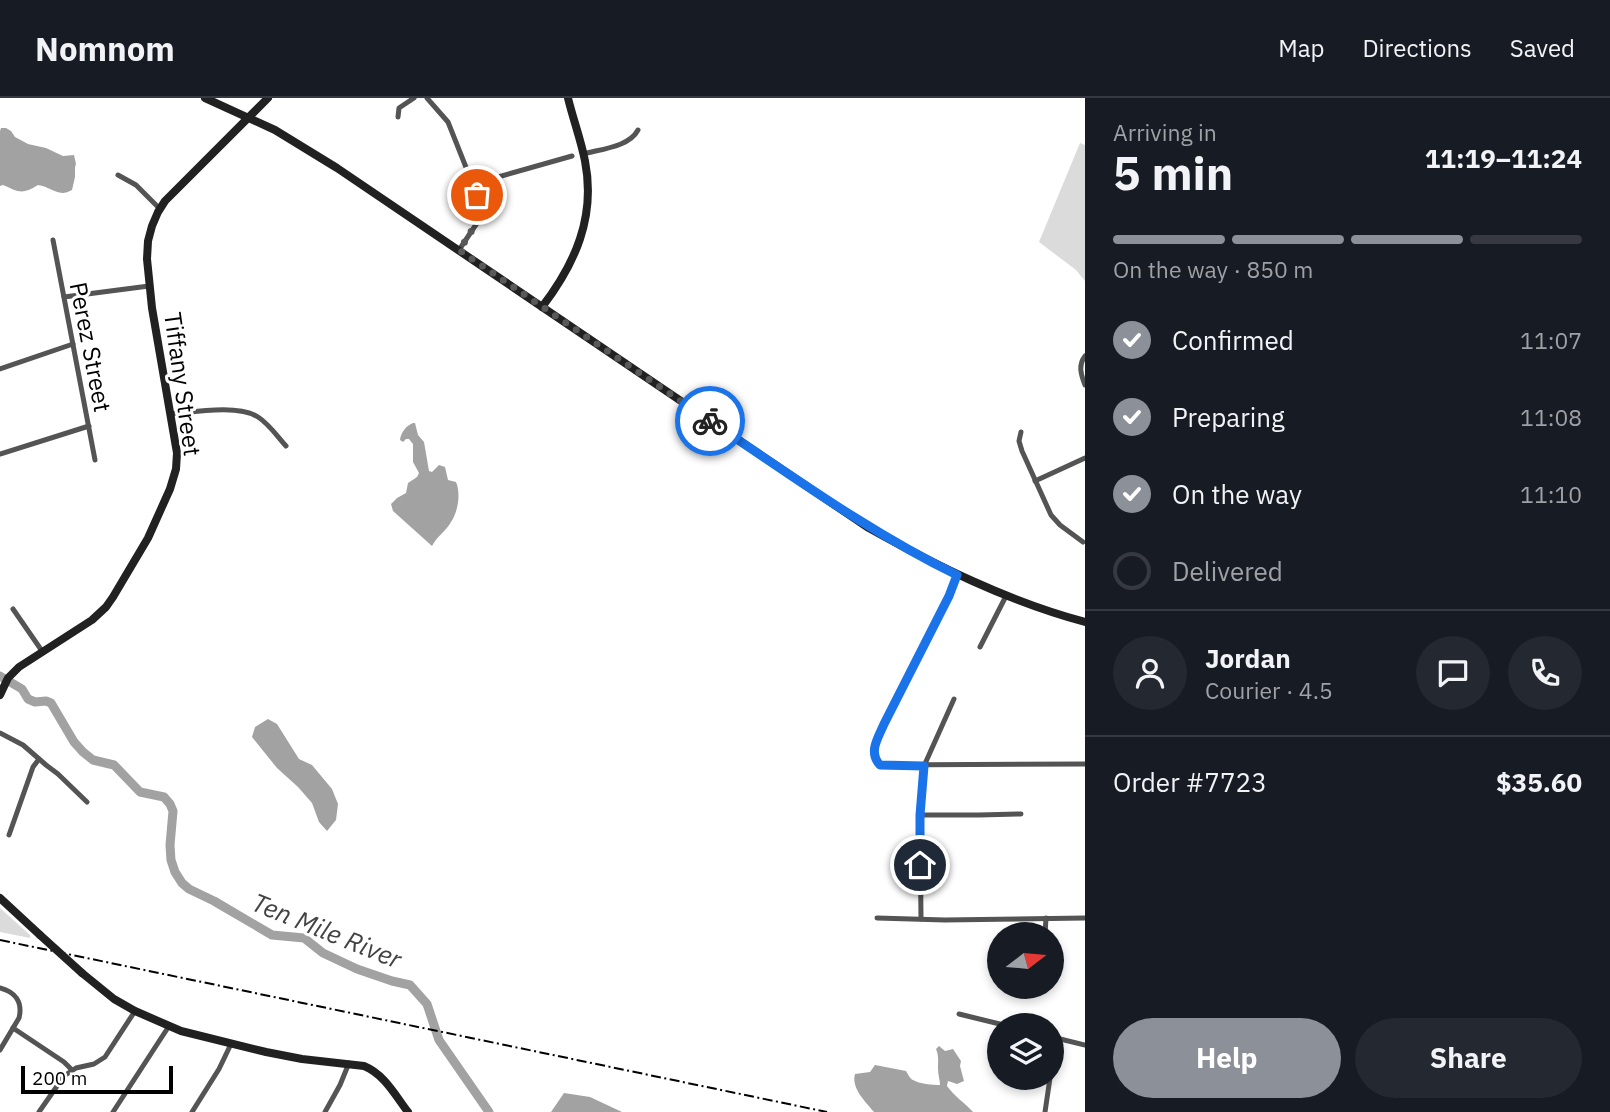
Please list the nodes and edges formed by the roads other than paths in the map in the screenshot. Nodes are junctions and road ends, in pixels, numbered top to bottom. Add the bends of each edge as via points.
1 (205, 98) edge
2 (268, 98) edge
3 (414, 98) edge
4 (427, 98) edge
5 (568, 98) edge
6 (248, 117) junction
7 (398, 117) dead end
8 (638, 130) dead end
9 (583, 153) junction
10 (572, 156) dead end
11 (118, 175) dead end
12 (473, 184) junction
13 (160, 209) junction
14 (53, 240) dead end
15 (459, 250) junction
16 (149, 286) junction
17 (64, 297) junction
18 (542, 307) junction
19 (73, 344) junction
20 (1085, 356) edge
21 (0, 369) edge
22 (1085, 385) edge
23 (170, 414) junction
24 (89, 426) junction
25 (1021, 432) dead end
26 (286, 446) dead end
27 (0, 454) edge
28 (1085, 458) edge
29 (95, 460) dead end
30 (1035, 481) junction
31 (1083, 542) dead end
32 (957, 575) junction
33 (1006, 596) junction
34 (13, 609) dead end
35 (1085, 622) edge
36 (980, 647) dead end
37 (42, 651) junction
38 (0, 695) edge
39 (954, 699) dead end
40 (0, 733) edge
41 (39, 759) junction
42 (1085, 764) edge
43 (924, 766) junction
44 (87, 802) dead end
45 (1021, 814) dead end
46 (920, 815) junction
47 (9, 835) dead end
48 (0, 898) edge
49 (877, 918) dead end
50 (1046, 918) junction
51 (1085, 918) edge
52 (921, 919) junction
53 (1046, 922) edge
54 (0, 988) edge
55 (135, 1011) junction
56 (959, 1014) dead end
57 (987, 1021) edge
58 (169, 1026) junction
59 (13, 1028) junction
60 (1064, 1040) edge
61 (231, 1044) junction
62 (1085, 1045) edge
63 (0, 1050) edge
64 (349, 1063) junction
65 (72, 1070) junction
66 (1048, 1090) edge
67 (39, 1112) edge
68 (113, 1112) edge
69 (192, 1112) edge
70 (325, 1112) edge
71 (408, 1112) edge
72 (1045, 1112) edge

1 - 6 main road
2 - 6 main road, Tiffany Street
3 - 7 street via 398,108
4 - 12 street via 449,122
5 - 9 main road
6 - 13 main road, Tiffany Street
6 - 15 main road via 312,152
8 - 9 street via 627,141
9 - 18 main road via 588,201 582,233 564,276
10 - 12 street
11 - 13 street
12 - 15 street via 477,223
13 - 16 main road, Tiffany Street via 148,241
14 - 17 street, Perez Street
15 - 18 main road
16 - 17 street
16 - 23 main road, Tiffany Street
17 - 19 street, Perez Street
18 - 32 main road via 824,499
19 - 21 street
19 - 24 street, Perez Street
20 - 22 street via 1080,369
23 - 26 street via 246,411 263,420
23 - 37 main road, Tiffany Street via 176,469 148,538 106,607
24 - 27 street
24 - 29 street, Perez Street
25 - 30 street via 1020,446
28 - 30 street
30 - 31 street via 1051,515
32 - 33 main road
32 - 43 street via 873,753 880,765
33 - 35 main road
33 - 36 street
34 - 37 street
37 - 38 main road, Tiffany Street via 11,674
39 - 43 street
40 - 41 street
41 - 44 street
41 - 47 street
42 - 43 street
43 - 46 street
45 - 46 street
46 - 52 street
48 - 55 main road, bridge via 82,973
49 - 52 street
50 - 51 street
50 - 52 street
50 - 53 street
54 - 59 street via 13,993 21,1007
55 - 58 main road
55 - 65 street via 105,1057
56 - 57 street
58 - 61 main road
58 - 68 street
59 - 63 street
59 - 65 street
60 - 62 street
61 - 64 main road via 302,1059
61 - 69 street
64 - 70 street
64 - 71 main road via 379,1074
65 - 67 street
66 - 72 street

